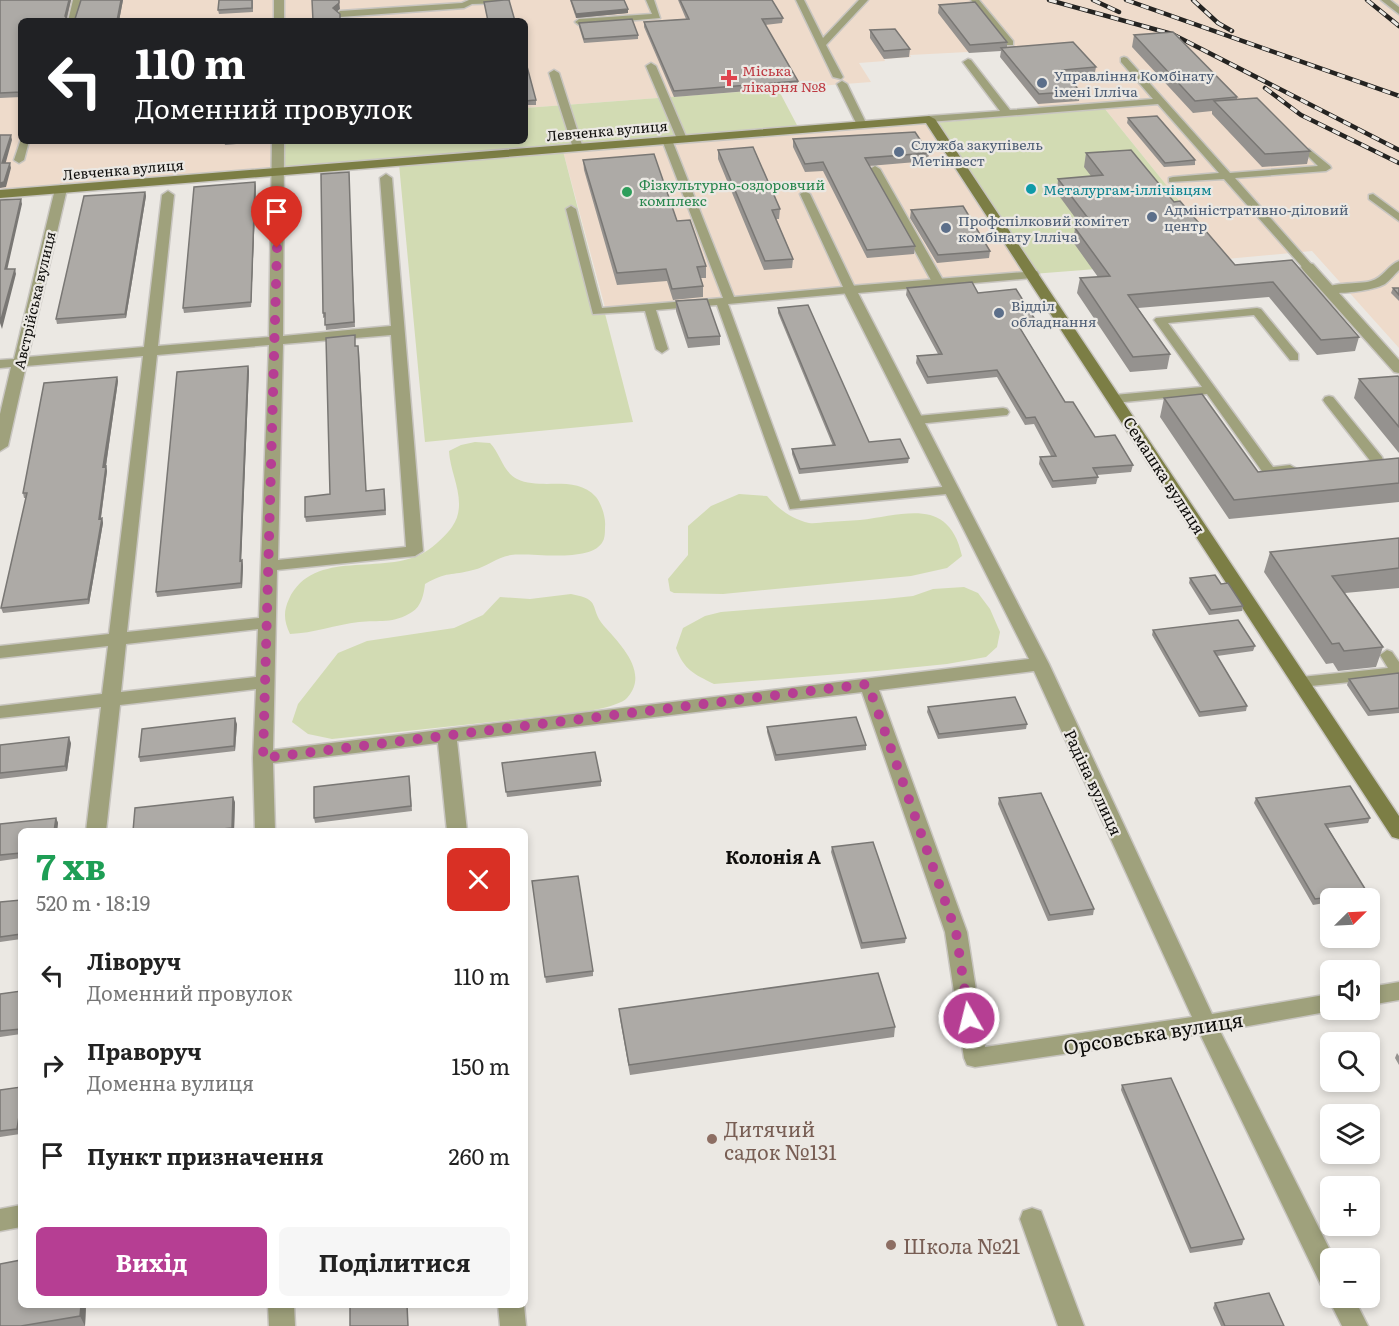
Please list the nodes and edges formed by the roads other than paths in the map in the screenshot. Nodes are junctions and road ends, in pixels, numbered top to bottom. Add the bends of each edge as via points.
1 (77, 0) edge
2 (279, 0) edge
3 (504, 0) edge
4 (650, 0) edge
5 (800, 0) edge
6 (864, 0) edge
7 (975, 0) edge
8 (1385, 0) edge
9 (471, 1) edge
10 (1399, 11) edge
11 (340, 14) edge
12 (73, 18) edge
13 (279, 18) edge
14 (833, 21) dead end
15 (844, 21) junction
16 (579, 22) edge
17 (822, 22) dead end
18 (811, 23) junction
19 (1010, 43) dead end
20 (822, 44) junction
21 (1124, 60) dead end
22 (968, 62) dead end
23 (651, 66) dead end
24 (554, 73) dead end
25 (1160, 101) junction
26 (1008, 113) junction
27 (929, 119) junction
28 (862, 125) junction
29 (682, 139) junction
30 (667, 140) junction
31 (23, 144) edge
32 (278, 144) edge
33 (578, 148) junction
34 (1309, 152) edge
35 (19, 160) dead end
36 (875, 169) edge
37 (278, 172) junction
38 (1227, 176) junction
39 (386, 178) dead end
40 (1173, 180) dead end
41 (61, 189) junction
42 (0, 194) edge
43 (805, 194) dead end
44 (168, 195) dead end
45 (1373, 197) dead end
46 (571, 209) dead end
47 (1399, 218) edge
48 (1399, 264) edge
49 (1308, 267) joint
50 (1032, 274) junction
51 (938, 282) junction
52 (850, 290) junction
53 (1329, 290) junction
54 (726, 301) junction
55 (649, 307) junction
56 (398, 330) junction
57 (276, 340) junction
58 (662, 348) dead end
59 (151, 351) junction
60 (1294, 357) dead end
61 (20, 362) junction
62 (0, 364) edge
63 (1399, 369) edge
64 (1211, 390) junction
65 (1114, 399) junction
66 (1329, 400) dead end
67 (1003, 412) dead end
68 (916, 420) junction
69 (0, 446) edge
70 (1356, 462) edge
71 (1302, 468) edge
72 (952, 490) junction
73 (268, 566) junction
74 (266, 623) junction
75 (118, 639) junction
76 (0, 652) edge
77 (1387, 655) dead end
78 (1040, 664) junction
79 (265, 682) junction
80 (1301, 682) junction
81 (868, 684) junction
82 (111, 699) junction
83 (0, 712) edge
84 (447, 736) junction
85 (263, 758) junction
86 (96, 828) edge
87 (265, 828) edge
88 (458, 828) edge
89 (1399, 832) edge
90 (1399, 991) edge
91 (1380, 994) edge
92 (1320, 1005) edge
93 (1206, 1024) junction
94 (18, 1217) edge
95 (1032, 1219) dead end
96 (0, 1220) edge
97 (1320, 1257) edge
98 (281, 1308) edge
99 (511, 1308) edge
100 (1346, 1308) edge
101 (282, 1326) edge
102 (513, 1326) edge
103 (1071, 1326) edge
104 (1355, 1326) edge

1 - 12 lane
2 - 13 street
3 - 9 lane
4 - 16 lane via 657,16
5 - 18 lane
6 - 15 lane
7 - 19 lane
8 - 10 lane
9 - 11 lane via 464,5
14 - 15 lane
15 - 20 lane
17 - 18 lane
18 - 20 lane
20 - 28 lane
21 - 25 lane
22 - 26 lane
23 - 29 lane
24 - 33 lane
25 - 26 lane
25 - 38 lane
26 - 27 lane
27 - 28 street, Левченка вулиця
27 - 50 street, Семашка вулиця
28 - 29 street, Левченка вулиця
29 - 30 street, Левченка вулиця
30 - 33 street, Левченка вулиця
30 - 54 lane
31 - 35 lane
32 - 37 street
33 - 37 street, Левченка вулиця
34 - 38 lane via 1326,168
36 - 51 lane
37 - 41 street, Левченка вулиця
37 - 57 street
38 - 40 lane
38 - 49 lane
39 - 56 street
41 - 42 street, Левченка вулиця
41 - 61 street, Австрійська вулиця
43 - 52 lane
44 - 59 street
45 - 47 lane
46 - 55 lane via 597,312
48 - 53 lane via 1380,282
49 - 53 street
50 - 51 street
50 - 65 street, Семашка вулиця
51 - 52 street
52 - 54 lane
52 - 68 street, Радіна вулиця
53 - 63 street
54 - 55 lane
54 - 72 lane via 795,506
55 - 58 lane
56 - 57 street
56 - 73 street via 415,551
57 - 59 street
57 - 73 street
59 - 61 street
59 - 75 street
60 - 64 lane via 1257,311 1160,320
61 - 62 street
61 - 69 street, Австрійська вулиця
64 - 65 lane
64 - 71 lane via 1269,471
65 - 80 street, Семашка вулиця
66 - 70 lane via 1377,460
67 - 68 lane
68 - 72 street, Радіна вулиця
72 - 78 street, Радіна вулиця
73 - 74 street
74 - 75 street
74 - 79 street
75 - 76 street
75 - 82 street
77 - 80 lane via 1398,672
78 - 81 street
78 - 93 street, Радіна вулиця
79 - 82 street
79 - 85 street
80 - 89 street, Семашка вулиця
81 - 84 street
81 - 93 street, Орсовська вулиця via 956,932 975,1058
82 - 83 street
82 - 86 street
84 - 85 street
84 - 88 street
85 - 87 street
90 - 91 street
92 - 93 street, Орсовська вулиця
93 - 97 street, Радіна вулиця
94 - 96 street
95 - 103 street
98 - 101 street
99 - 102 street
100 - 104 street

